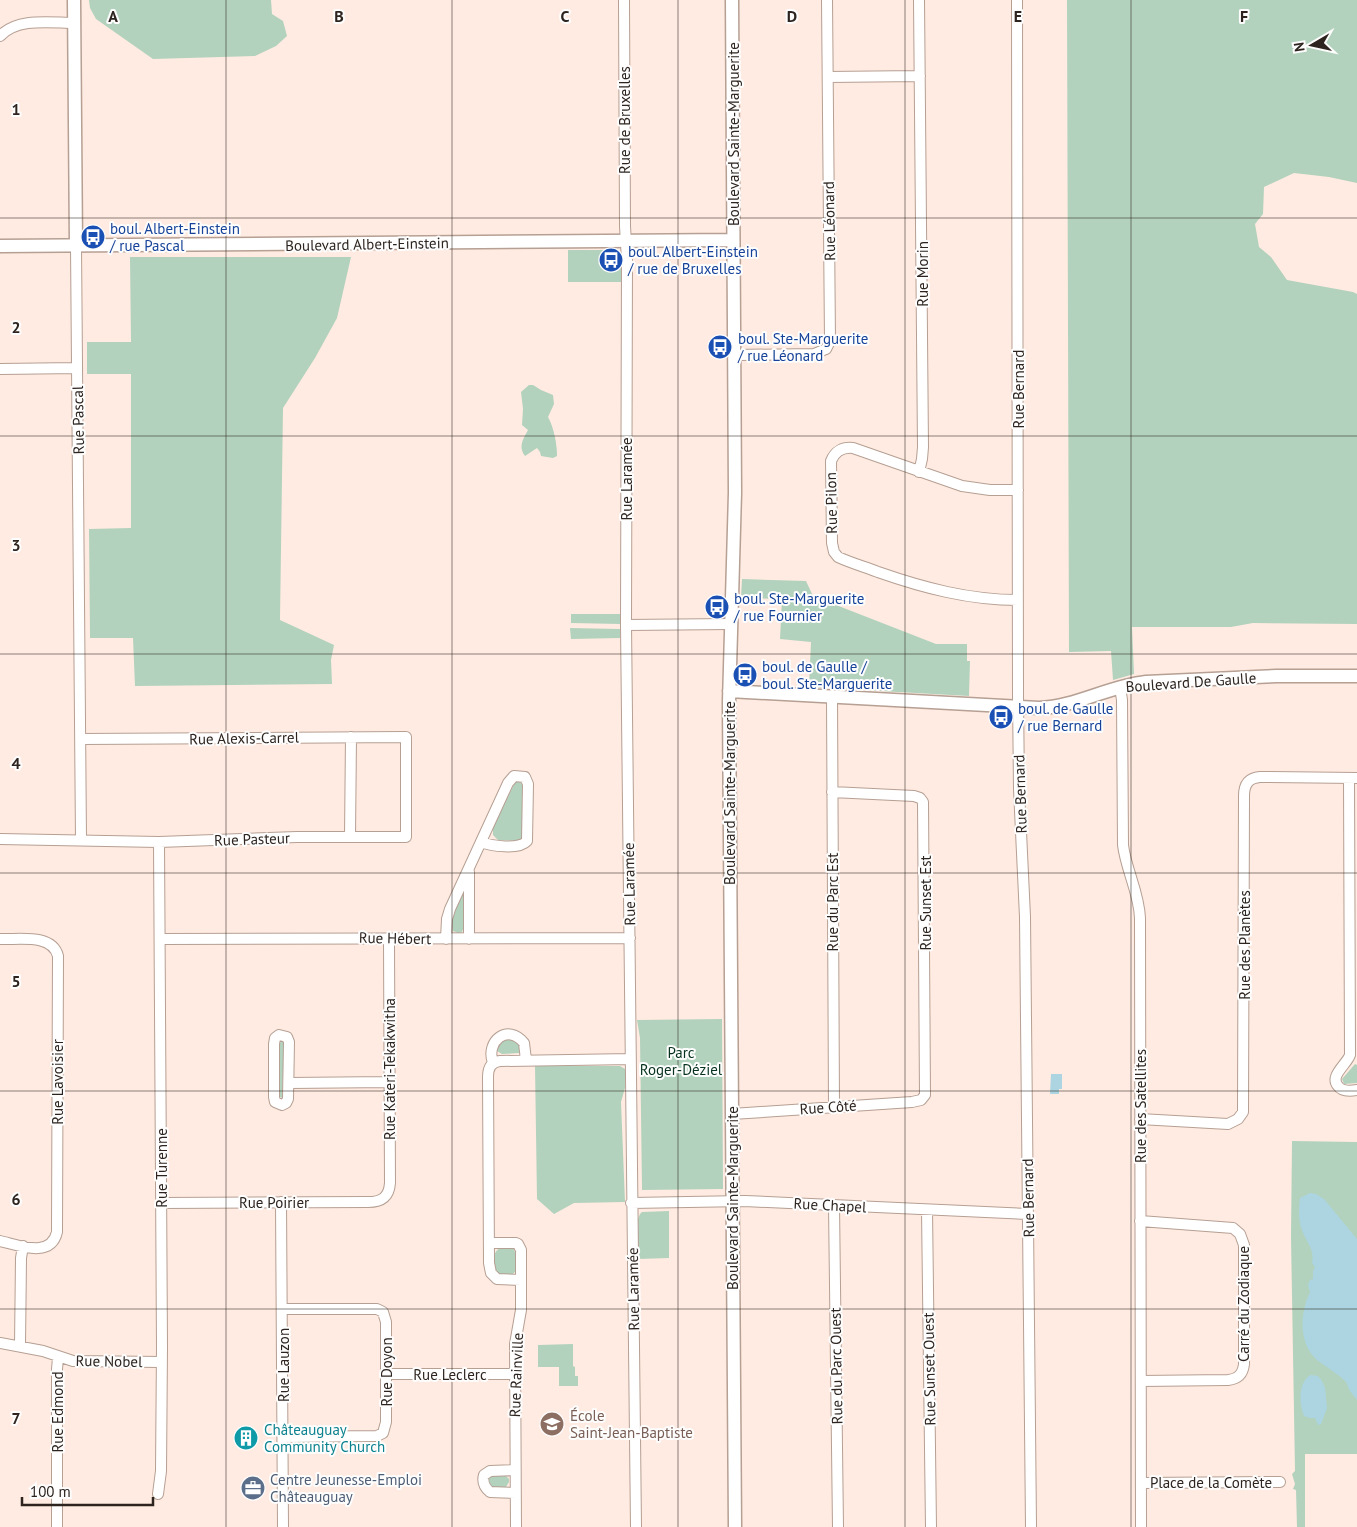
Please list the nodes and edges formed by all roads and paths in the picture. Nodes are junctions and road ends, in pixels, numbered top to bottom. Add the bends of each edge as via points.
1 (74, 0) edge
2 (624, 0) edge
3 (732, 0) edge
4 (827, 0) edge
5 (919, 0) edge
6 (1017, 0) edge
7 (74, 23) junction
8 (0, 36) edge
9 (920, 76) junction
10 (828, 77) junction
11 (734, 240) junction
12 (626, 241) junction
13 (0, 246) edge
14 (76, 246) junction
15 (734, 355) junction
16 (77, 368) junction
17 (0, 369) edge
18 (919, 472) junction
19 (1018, 490) junction
20 (1018, 600) junction
21 (731, 624) junction
22 (626, 625) junction
23 (1357, 676) edge
24 (1120, 687) junction
25 (729, 691) junction
26 (832, 696) junction
27 (1018, 707) junction
28 (351, 737) junction
29 (406, 737) joint
30 (81, 739) junction
31 (1353, 778) edge
32 (832, 792) junction
33 (350, 836) junction
34 (0, 839) edge
35 (81, 840) junction
36 (159, 842) junction
37 (481, 842) junction
38 (468, 869) junction
39 (630, 938) junction
40 (0, 939) edge
41 (160, 939) junction
42 (389, 939) junction
43 (446, 939) junction
44 (469, 939) junction
45 (1354, 1042) edge
46 (631, 1059) junction
47 (526, 1060) junction
48 (493, 1063) junction
49 (289, 1082) junction
50 (389, 1082) junction
51 (1357, 1090) edge
52 (924, 1097) joint
53 (834, 1107) junction
54 (732, 1114) junction
55 (1140, 1118) junction
56 (385, 1198) joint
57 (732, 1201) junction
58 (281, 1202) junction
59 (632, 1202) junction
60 (161, 1203) junction
61 (834, 1205) junction
62 (927, 1210) junction
63 (1028, 1214) junction
64 (1140, 1221) junction
65 (0, 1241) edge
66 (490, 1242) junction
67 (23, 1246) junction
68 (521, 1280) junction
69 (282, 1309) junction
70 (0, 1343) edge
71 (20, 1346) junction
72 (58, 1358) junction
73 (161, 1362) junction
74 (386, 1374) junction
75 (514, 1374) junction
76 (1141, 1381) junction
77 (283, 1437) junction
78 (515, 1470) junction
79 (1141, 1482) junction
80 (1280, 1482) dead end
81 (515, 1493) junction
82 (158, 1494) dead end
83 (57, 1527) edge
84 (283, 1527) edge
85 (516, 1527) edge
86 (636, 1527) edge
87 (735, 1527) edge
88 (838, 1527) edge
89 (932, 1527) edge
90 (1031, 1527) edge
91 (1141, 1527) edge

1 - 7 street, Rue Pascal
2 - 12 street, Rue de Bruxelles
3 - 11 street, Boulevard Sainte-Marguerite
4 - 10 street, Rue Léonard
5 - 9 street, Rue Morin
6 - 19 street, Rue Bernard
7 - 8 street via 20,24
7 - 14 street, Rue Pascal
9 - 10 street
9 - 18 street, Rue Morin via 923,453
10 - 15 street, Rue Léonard via 830,341 826,349 814,354
11 - 12 street, Boulevard Albert-Einstein
11 - 15 street, Boulevard Sainte-Marguerite
12 - 14 street, Boulevard Albert-Einstein
12 - 22 street, Rue Laramée
13 - 14 street, Boulevard Albert-Einstein
14 - 16 street, Rue Pascal
15 - 21 street, Boulevard Sainte-Marguerite via 735,493
16 - 17 street
16 - 30 street, Rue Pascal
18 - 19 street, Rue Pilon via 971,487
18 - 20 street, Rue Pilon via 858,449 844,448 836,453 831,466 835,554 942,592
19 - 20 street, Rue Bernard
20 - 27 street, Rue Bernard
21 - 22 street
21 - 25 street, Boulevard Sainte-Marguerite
22 - 39 street, Rue Laramée
23 - 24 street, Boulevard De Gaulle via 1154,681
24 - 27 street, Boulevard De Gaulle via 1053,707
24 - 55 street, Rue des Satellites via 1123,845 1140,912
25 - 26 street, Boulevard De Gaulle
25 - 54 street, Boulevard Sainte-Marguerite
26 - 27 street, Boulevard De Gaulle
26 - 32 street, Rue du Parc Est
27 - 63 street, Rue Bernard via 1025,917
28 - 29 street, Rue Alexis-Carrel
28 - 30 street, Rue Alexis-Carrel
28 - 33 street
29 - 33 street, Rue Pasteur via 406,836
30 - 35 street, Rue Pascal
31 - 45 street
31 - 55 street, Rue des Planètes via 1260,777 1247,782 1244,791 1243,1112 1235,1122 1228,1124
32 - 52 street, Rue Sunset Est via 914,796 923,802
32 - 53 street, Rue du Parc Est
33 - 36 street, Rue Pasteur
34 - 35 street, Rue Pasteur
35 - 36 street, Rue Pasteur
36 - 41 street, Rue Turenne
37 - 37 street via 512,846 527,842 528,784 525,777 518,775 510,779
37 - 38 street
38 - 43 street via 448,914
38 - 44 street
39 - 44 street, Rue Hébert
39 - 46 street, Rue Laramée
40 - 67 street, Rue Lavoisier via 45,941 54,947 58,956 57,1232 54,1240 43,1247
41 - 42 street, Rue Hébert
41 - 60 street, Rue Turenne
42 - 43 street, Rue Hébert
42 - 50 street, Rue Kateri-Tekakwitha
43 - 44 street, Rue Hébert
45 - 51 street via 1349,1058 1335,1080 1341,1089
46 - 47 street
46 - 59 street, Rue Laramée
47 - 48 street
47 - 48 street via 524,1043 516,1035 506,1034 494,1044 491,1053
48 - 66 street via 488,1077
49 - 49 street via 288,1102 277,1104 274,1097 274,1044 279,1035 287,1037 289,1042
49 - 50 street
50 - 56 street, Rue Kateri-Tekakwitha via 390,1183
52 - 53 street, Rue Côté via 912,1102
53 - 54 street, Rue Côté
54 - 57 street, Boulevard Sainte-Marguerite
55 - 64 street, Rue des Satellites
56 - 58 street, Rue Poirier via 368,1202
57 - 59 street, Rue Chapel
57 - 61 street, Rue Chapel
57 - 87 street, Boulevard Sainte-Marguerite
58 - 60 street, Rue Poirier
58 - 69 street, Rue Lauzon
59 - 86 street, Rue Laramée
60 - 73 street, Rue Turenne
61 - 62 street, Rue Chapel
61 - 88 street, Rue du Parc Ouest
62 - 63 street, Rue Chapel
62 - 89 street, Rue Sunset Ouest
63 - 90 street, Rue Bernard
64 - 76 street, Rue des Satellites
64 - 76 street, Carré du Zodiaque via 1233,1228 1240,1234 1244,1245 1244,1364 1240,1374 1228,1380
65 - 67 street, Rue Lavoisier
66 - 68 street via 489,1263 493,1276 500,1280
66 - 68 street, Rue Rainville via 518,1244
67 - 71 street
68 - 75 street, Rue Rainville
69 - 74 street, Rue Doyon via 373,1309 383,1312 386,1322
69 - 77 street, Rue Lauzon
70 - 71 street, Rue Nobel
71 - 72 street, Rue Nobel
72 - 73 street, Rue Nobel
72 - 83 street, Rue Edmond
73 - 82 street, Rue Turenne
74 - 75 street, Rue Leclerc
74 - 77 street, Rue Doyon via 386,1427 381,1435
75 - 78 street, Rue Rainville
76 - 79 street, Rue des Satellites
77 - 84 street, Rue Lauzon
78 - 81 street, Rue Rainville
78 - 81 street via 490,1471 483,1480 490,1492
79 - 80 street, Place de la Comète
79 - 91 street, Rue des Satellites
81 - 85 street, Rue Rainville

